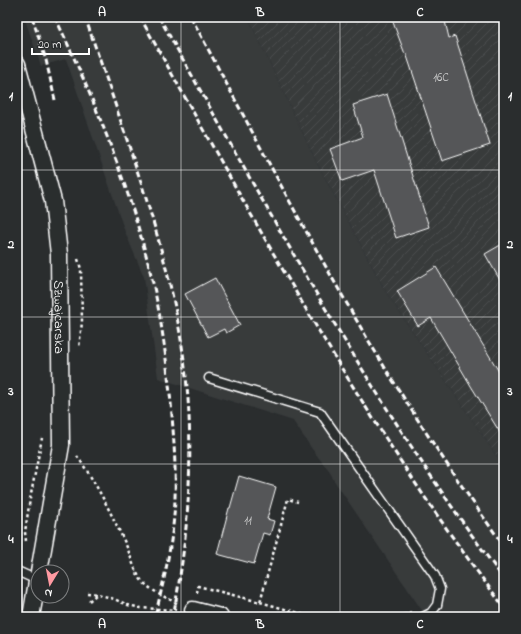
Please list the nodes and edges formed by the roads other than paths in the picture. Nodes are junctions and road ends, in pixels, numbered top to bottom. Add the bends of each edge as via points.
1 (17, 64) edge
2 (209, 378) dead end
3 (40, 564) edge
4 (17, 571) edge
5 (30, 574) edge
6 (33, 604) edge
7 (190, 610) road end
8 (31, 617) edge
9 (220, 617) edge
10 (423, 617) edge

1 - 3 street, Szwajcarska via 53,201 59,254 61,445
2 - 10 lane via 320,412 435,576 440,589 437,605 431,613
4 - 5 lane
6 - 8 street, Szwajcarska
7 - 9 street

